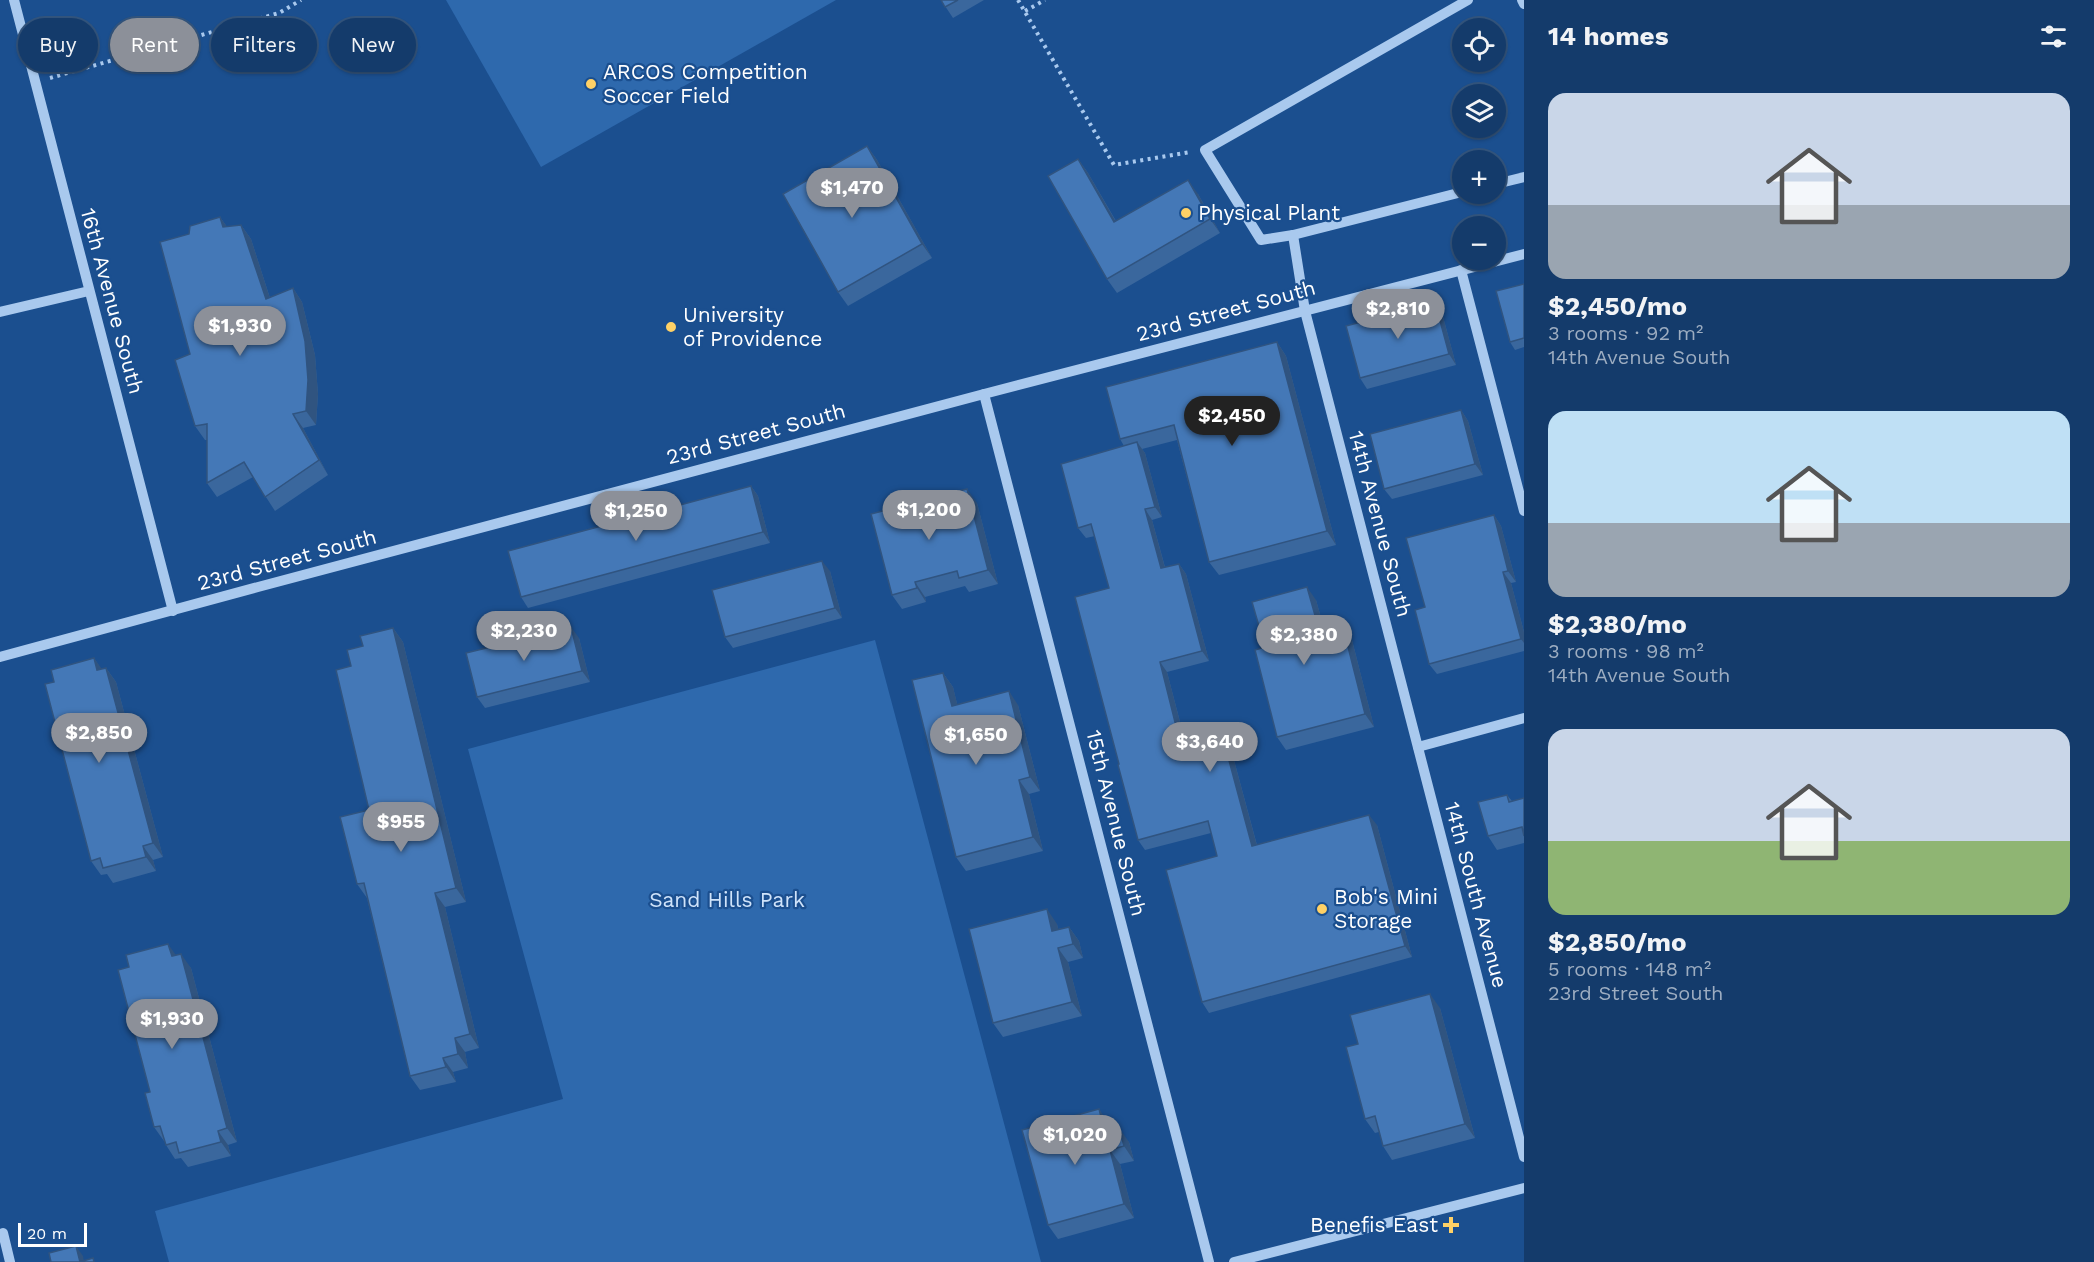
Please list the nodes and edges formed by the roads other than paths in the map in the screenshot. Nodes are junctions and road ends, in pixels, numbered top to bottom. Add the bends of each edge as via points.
1 (14, 0) edge
2 (1467, 0) edge
3 (1522, 0) edge
4 (1524, 4) edge
5 (1524, 177) edge
6 (1506, 182) edge
7 (1452, 195) edge
8 (1293, 235) junction
9 (1524, 254) edge
10 (1506, 259) edge
11 (1461, 270) joint
12 (89, 291) junction
13 (1305, 310) junction
14 (0, 312) edge
15 (984, 394) junction
16 (1524, 511) edge
17 (173, 611) junction
18 (0, 657) edge
19 (1524, 718) edge
20 (1418, 747) junction
21 (1524, 1158) edge
22 (1524, 1188) edge
23 (3, 1233) dead end
24 (10, 1262) edge
25 (1209, 1262) edge
26 (1234, 1262) edge

1 - 12 street, 16th Avenue South
2 - 8 street via 1205,150 1261,240
3 - 4 street
5 - 6 street
7 - 8 street
8 - 13 street, 14th Avenue South
9 - 10 street, 23rd Street South
11 - 13 street, 23rd Street South
11 - 16 street
12 - 14 street
12 - 17 street, 16th Avenue South
13 - 15 street, 23rd Street South
13 - 20 street, 14th Avenue South
15 - 17 street, 23rd Street South
15 - 25 street, 15th Avenue South
17 - 18 street, 23rd Street South
19 - 20 street
20 - 21 street, 14th South Avenue
22 - 26 street
23 - 24 street

